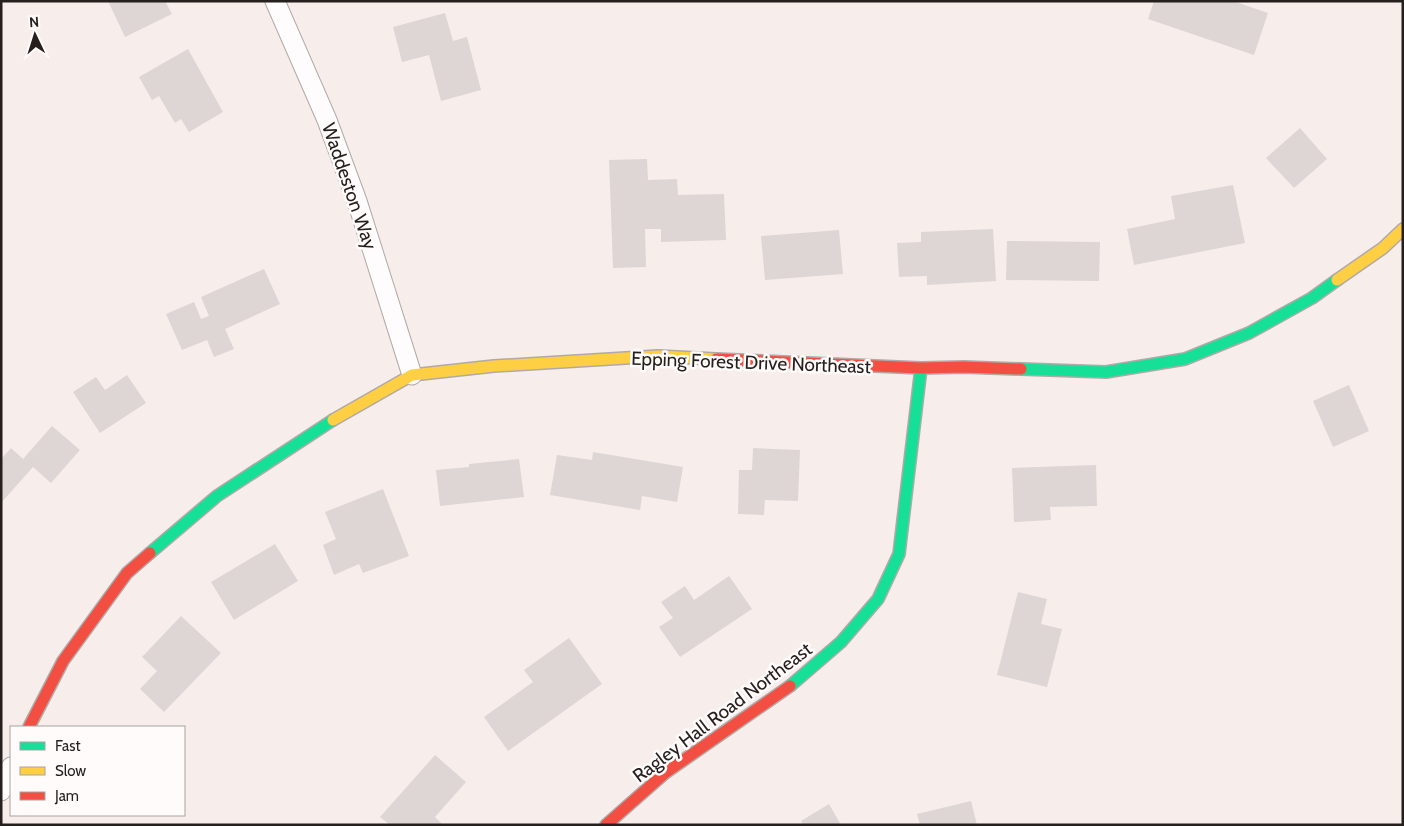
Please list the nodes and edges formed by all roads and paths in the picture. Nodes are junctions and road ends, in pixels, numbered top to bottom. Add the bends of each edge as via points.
1 (275, 1) edge
2 (1403, 229) edge
3 (921, 368) junction
4 (412, 375) junction
5 (30, 726) edge
6 (10, 770) edge
7 (1, 791) edge
8 (606, 825) edge

1 - 4 street, Waddeston Way via 327,120 357,201
2 - 3 street, Epping Forest Drive Northeast via 1383,248 1312,298 1249,333 1185,360 1106,372
3 - 4 street, Epping Forest Drive Northeast via 658,356 494,366
3 - 8 street, Ragley Hall Road Northeast via 900,554 878,599 841,642 796,682 665,773
4 - 5 street, Epping Forest Drive Northeast via 338,417 217,496 126,573 63,661
6 - 7 street

